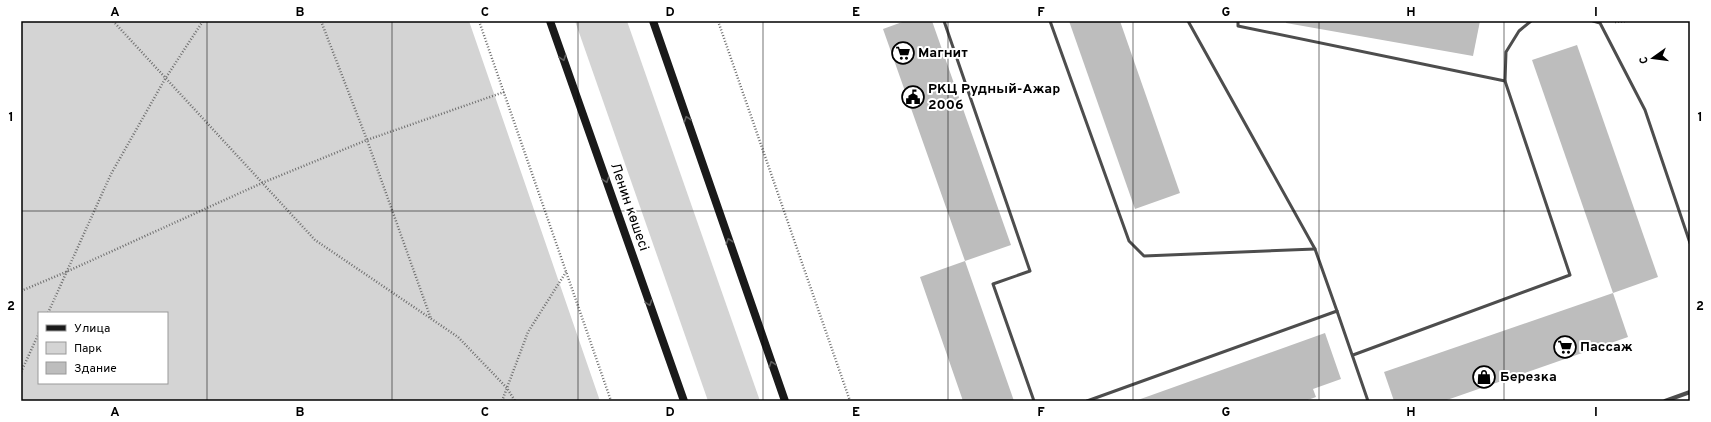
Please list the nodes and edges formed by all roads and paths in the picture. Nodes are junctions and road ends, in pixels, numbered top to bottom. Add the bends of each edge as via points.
1 (113, 21) edge
2 (203, 21) edge
3 (321, 21) edge
4 (479, 21) edge
5 (550, 21) edge
6 (653, 21) edge
7 (718, 21) edge
8 (944, 21) edge
9 (1050, 21) edge
10 (1188, 21) edge
11 (1238, 21) edge
12 (1531, 21) edge
13 (1593, 21) edge
14 (165, 79) junction
15 (1505, 81) junction
16 (504, 92) junction
17 (367, 140) junction
18 (262, 183) junction
19 (1690, 243) edge
20 (1315, 249) junction
21 (66, 272) junction
22 (566, 272) junction
23 (21, 290) edge
24 (1337, 311) junction
25 (48, 312) edge
26 (432, 319) junction
27 (38, 335) edge
28 (1353, 355) junction
29 (21, 372) edge
30 (507, 388) junction
31 (1690, 392) edge
32 (502, 401) edge
33 (515, 401) edge
34 (611, 401) edge
35 (684, 401) edge
36 (785, 401) edge
37 (850, 401) edge
38 (1034, 401) edge
39 (1087, 401) edge
40 (1368, 401) edge
41 (1665, 401) edge

1 - 14 path
2 - 14 path
3 - 17 path
4 - 16 path
5 -> 35 main road, Ленин көшесі
36 -> 6 main road
7 - 37 path
8 - 38 lane via 1030,271 994,284
9 - 20 lane via 1129,241 1144,256
10 - 20 lane
11 - 15 lane via 1238,26
12 - 15 lane via 1518,31 1506,52
13 - 19 lane via 1600,23 1645,110
14 - 18 path
14 - 21 path via 111,174
15 - 28 lane via 1570,275
16 - 17 path
16 - 22 path
17 - 18 path
17 - 26 path
18 - 21 path
18 - 26 path via 315,240
20 - 24 lane
21 - 23 path
21 - 25 path
22 - 30 path via 528,332
22 - 34 path
24 - 28 lane
24 - 39 lane
26 - 30 path via 458,337
27 - 29 path
28 - 40 lane
30 - 32 path
30 - 33 path
31 - 41 street

